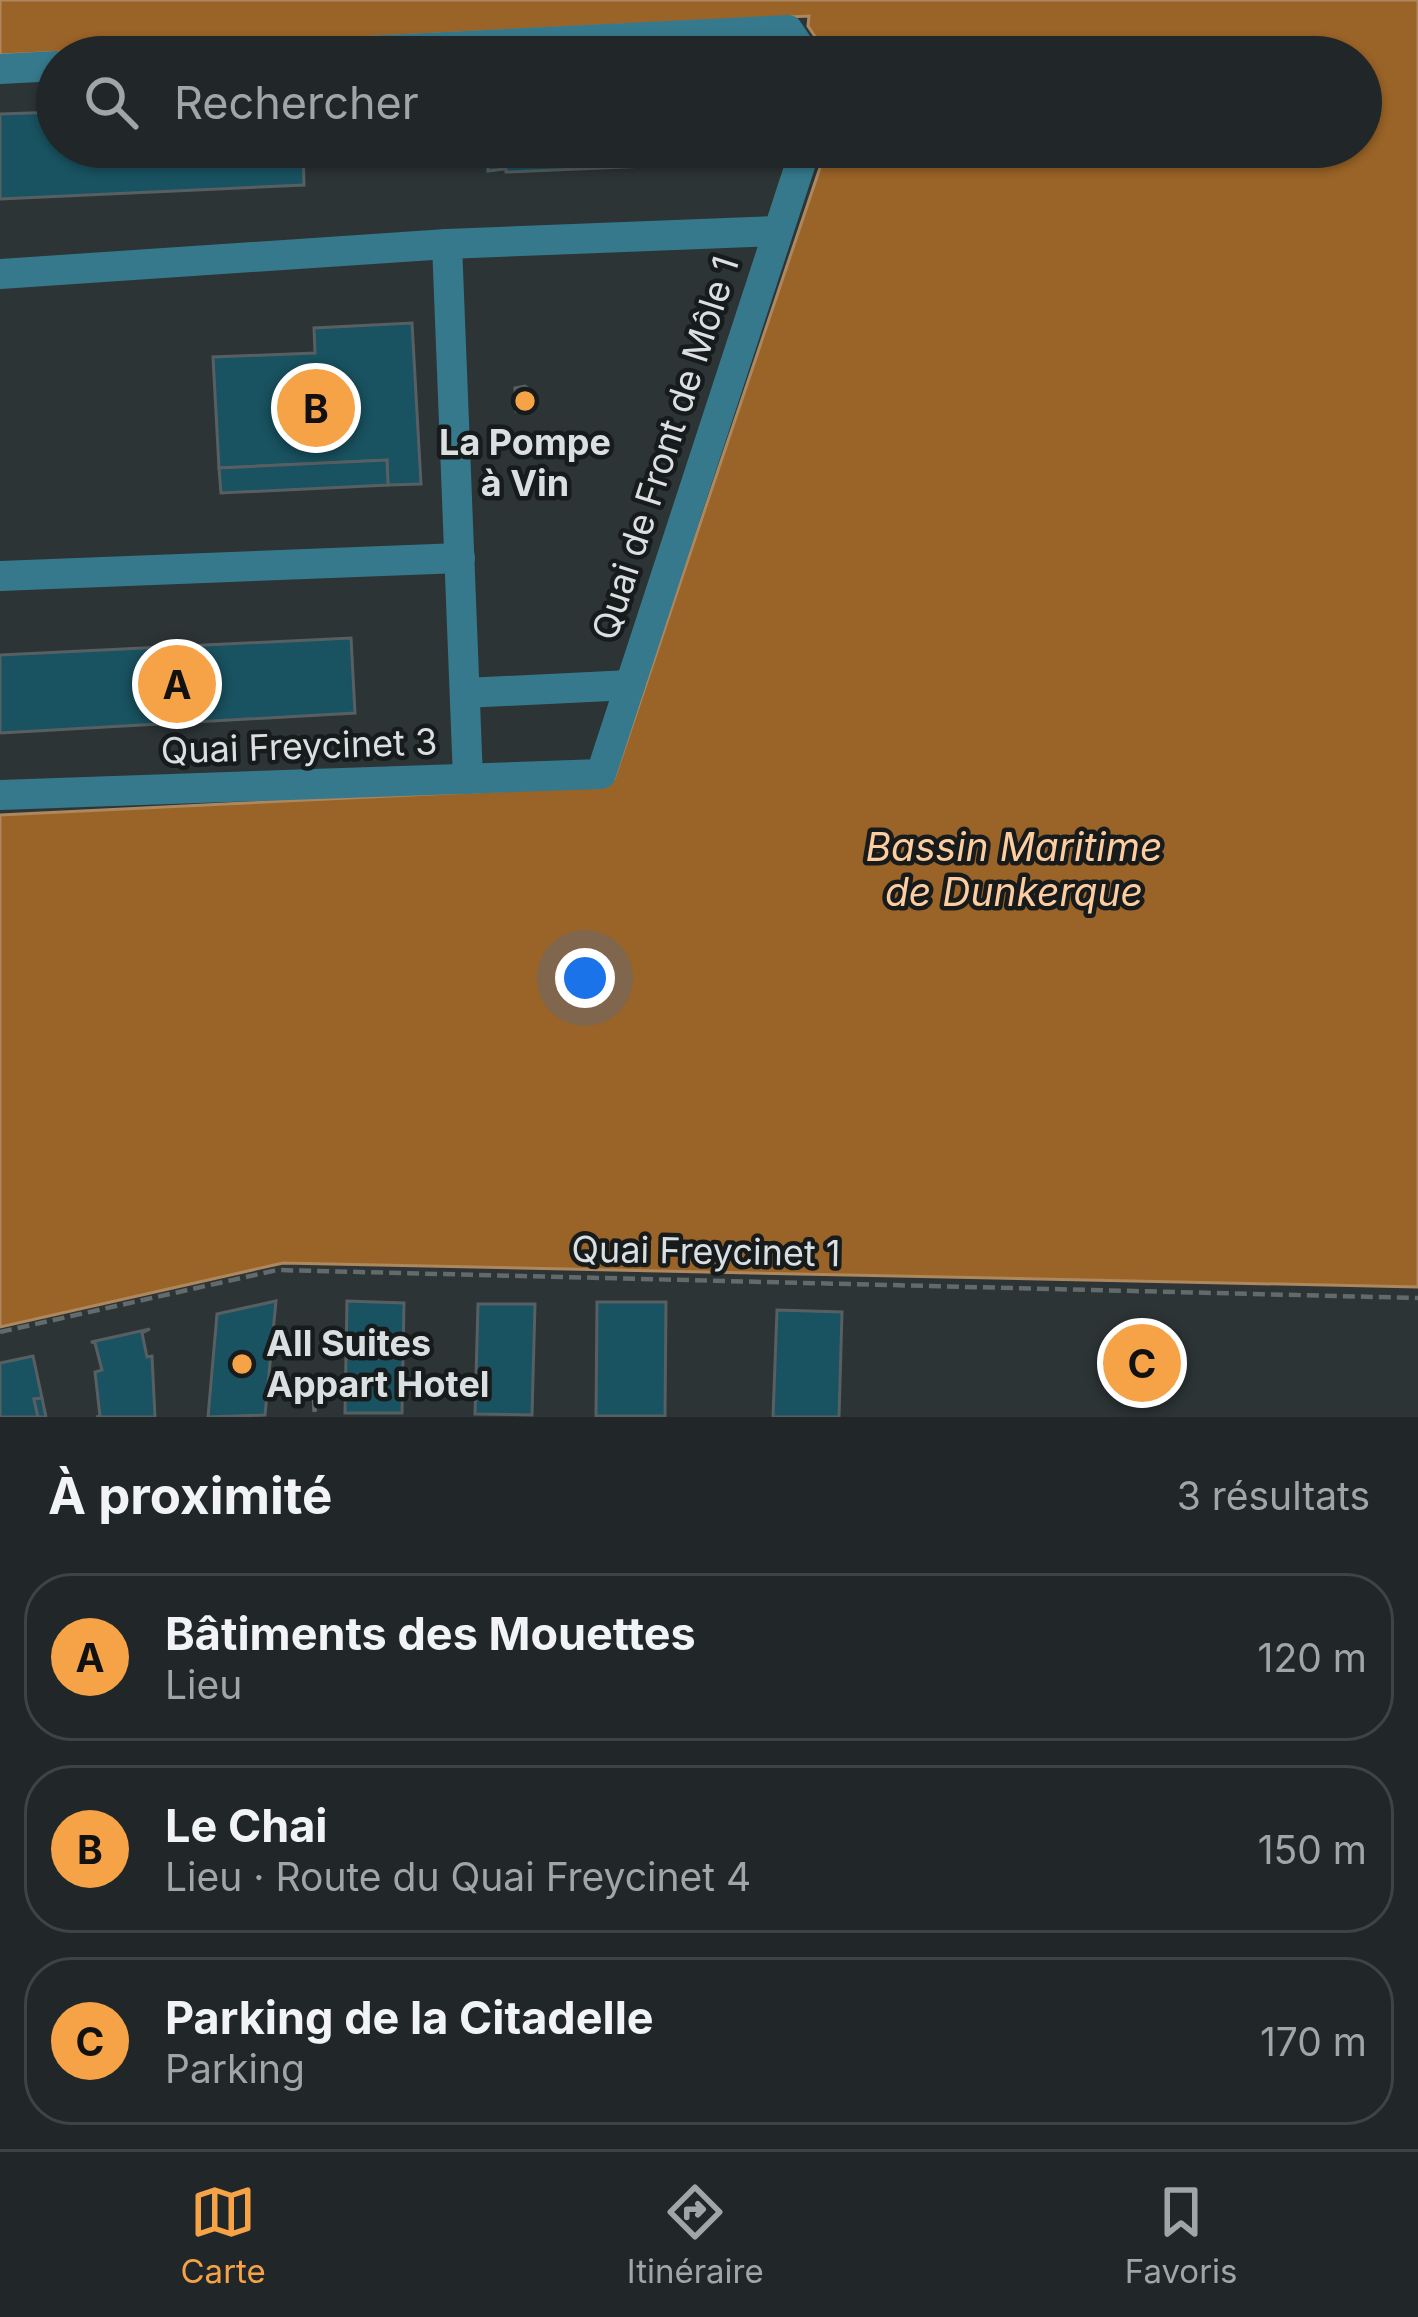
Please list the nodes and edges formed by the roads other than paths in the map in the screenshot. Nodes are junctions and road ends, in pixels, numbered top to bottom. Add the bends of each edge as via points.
1 (667, 36) edge
2 (792, 36) edge
3 (36, 67) edge
4 (0, 69) edge
5 (798, 168) edge
6 (776, 231) junction
7 (447, 244) junction
8 (0, 274) edge
9 (460, 558) junction
10 (0, 576) edge
11 (630, 686) junction
12 (465, 693) junction
13 (601, 774) joint
14 (468, 778) junction
15 (0, 795) edge

1 - 2 street
3 - 4 street
5 - 6 street, Quai de Front de Môle 1
6 - 7 street
6 - 11 street, Quai de Front de Môle 1
7 - 8 street
7 - 9 street
9 - 10 street
9 - 12 street
11 - 12 street
11 - 13 street, Quai de Front de Môle 1
12 - 14 street
13 - 14 street, Quai Freycinet 3
14 - 15 street, Quai Freycinet 3

